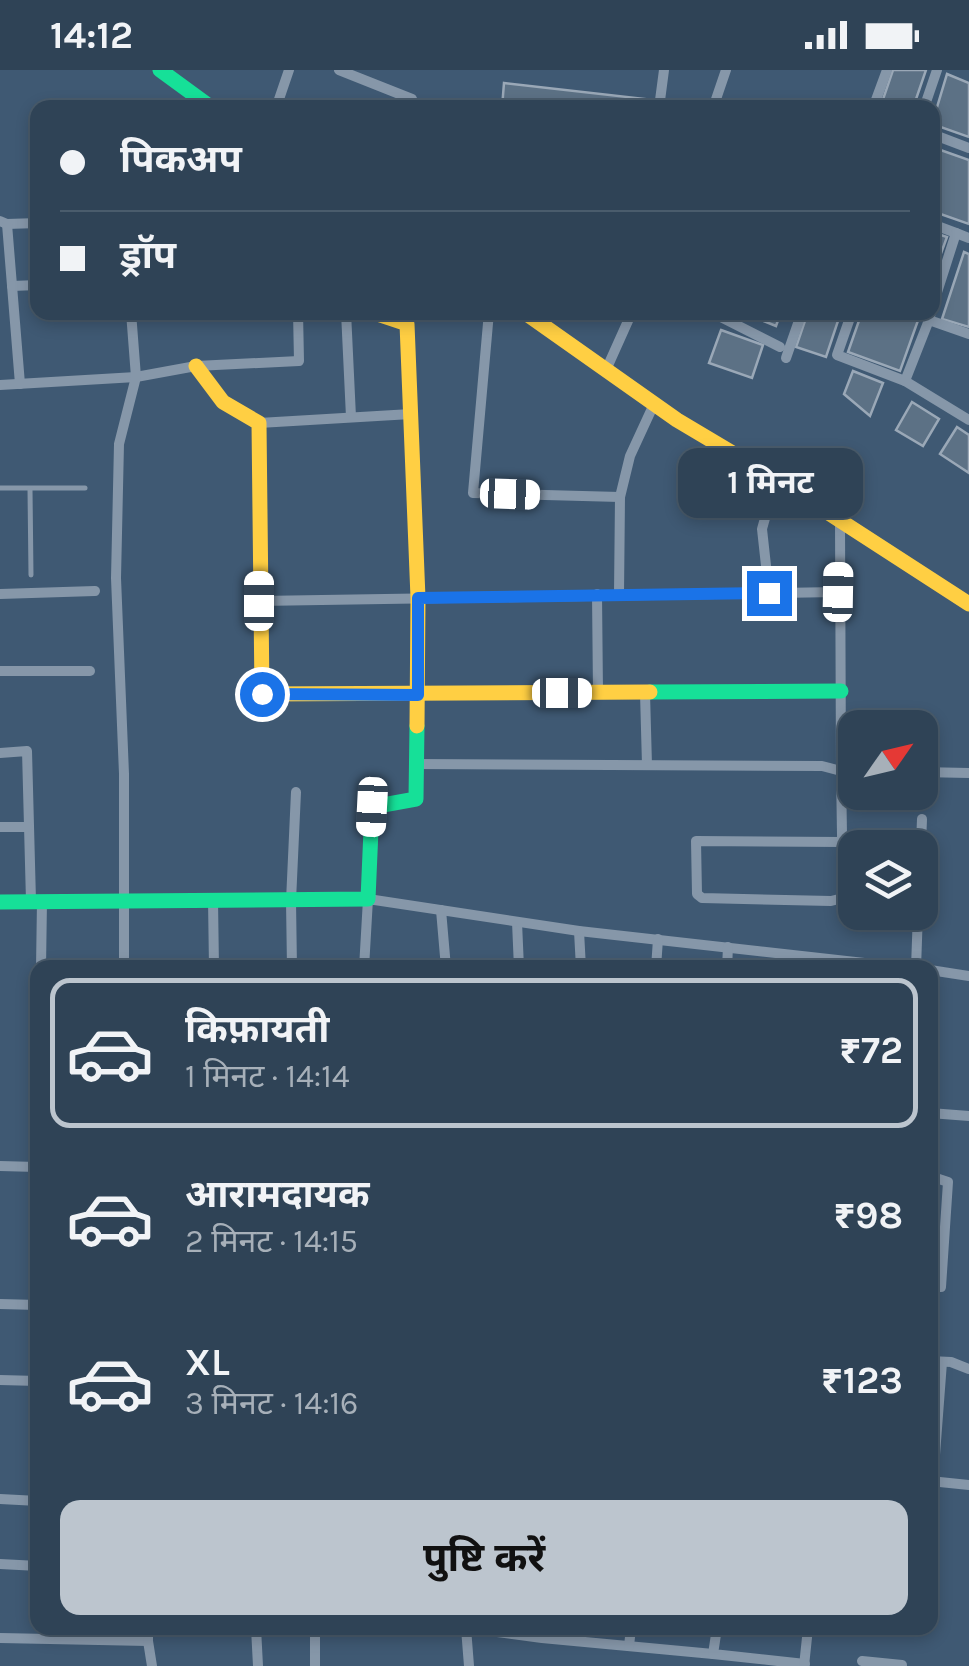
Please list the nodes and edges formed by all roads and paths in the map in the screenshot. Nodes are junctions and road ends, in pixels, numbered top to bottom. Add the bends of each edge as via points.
1 (160, 70) edge
2 (289, 70) edge
3 (339, 70) edge
4 (664, 70) edge
5 (726, 70) edge
6 (887, 70) edge
7 (938, 70) edge
8 (201, 100) edge
9 (279, 100) edge
10 (412, 100) dead end
11 (660, 100) edge
12 (715, 100) edge
13 (876, 100) edge
14 (927, 100) edge
15 (940, 137) edge
16 (969, 148) edge
17 (4, 223) edge
18 (30, 224) edge
19 (940, 227) edge
20 (956, 233) junction
21 (969, 238) edge
22 (940, 284) edge
23 (30, 285) edge
24 (12, 286) junction
25 (940, 318) edge
26 (132, 320) edge
27 (298, 320) edge
28 (346, 320) edge
29 (395, 320) edge
30 (489, 320) edge
31 (535, 320) edge
32 (628, 320) edge
33 (727, 320) edge
34 (799, 320) edge
35 (849, 320) edge
36 (928, 320) edge
37 (969, 334) edge
38 (780, 347) dead end
39 (786, 358) dead end
40 (196, 366) junction
41 (606, 370) junction
42 (136, 377) junction
43 (906, 382) junction
44 (0, 384) edge
45 (20, 384) junction
46 (654, 404) junction
47 (411, 414) junction
48 (351, 417) junction
49 (969, 420) edge
50 (260, 423) junction
51 (776, 479) junction
52 (0, 488) edge
53 (30, 488) junction
54 (84, 488) dead end
55 (620, 496) junction
56 (840, 522) junction
57 (30, 574) dead end
58 (95, 591) dead end
59 (838, 592) junction
60 (769, 593) junction
61 (0, 594) edge
62 (597, 594) junction
63 (620, 594) junction
64 (418, 598) junction
65 (259, 601) junction
66 (969, 604) edge
67 (0, 671) edge
68 (90, 671) dead end
69 (841, 691) junction
70 (598, 693) junction
71 (645, 693) junction
72 (418, 695) junction
73 (841, 710) edge
74 (0, 753) edge
75 (414, 764) junction
76 (647, 765) junction
77 (838, 770) edge
78 (938, 772) edge
79 (969, 772) edge
80 (296, 792) dead end
81 (922, 820) dead end
82 (0, 826) edge
83 (28, 826) junction
84 (922, 830) edge
85 (843, 842) joint
86 (213, 900) junction
87 (291, 900) junction
88 (368, 900) junction
89 (37, 901) junction
90 (126, 901) junction
91 (0, 902) edge
92 (441, 910) junction
93 (516, 922) junction
94 (916, 930) edge
95 (579, 931) junction
96 (658, 940) junction
97 (728, 948) junction
98 (41, 960) edge
99 (124, 960) edge
100 (214, 960) edge
101 (292, 960) edge
102 (364, 960) edge
103 (445, 960) edge
104 (518, 960) edge
105 (581, 960) edge
106 (657, 960) edge
107 (727, 960) edge
108 (822, 960) edge
109 (914, 960) edge
110 (938, 971) edge
111 (969, 976) edge
112 (938, 1113) edge
113 (969, 1116) edge
114 (30, 1164) edge
115 (0, 1166) edge
116 (938, 1179) edge
117 (938, 1287) edge
118 (0, 1304) edge
119 (30, 1304) edge
120 (938, 1362) edge
121 (969, 1369) edge
122 (0, 1380) edge
123 (30, 1381) edge
124 (938, 1482) edge
125 (969, 1485) edge
126 (0, 1499) edge
127 (30, 1501) edge
128 (0, 1564) edge
129 (30, 1566) edge
130 (148, 1635) edge
131 (256, 1635) edge
132 (315, 1635) edge
133 (467, 1635) edge
134 (555, 1635) edge
135 (630, 1635) edge
136 (716, 1635) edge
137 (807, 1635) edge
138 (0, 1638) edge
139 (148, 1642) junction
140 (629, 1646) junction
141 (713, 1654) junction
142 (862, 1661) dead end
143 (804, 1665) edge
144 (902, 1665) edge
145 (152, 1666) edge
146 (258, 1666) edge
147 (315, 1666) edge
148 (469, 1666) edge
149 (912, 1666) edge

1 - 8 street
2 - 9 street
3 - 10 street
4 - 11 street
5 - 12 street
6 - 13 street
7 - 14 street
15 - 16 street
17 - 18 street
17 - 24 street
19 - 20 street
20 - 21 street
20 - 22 street
23 - 24 street
24 - 45 street
25 - 37 street
26 - 42 street
27 - 40 street via 300,361
28 - 48 street
29 - 47 street via 407,324
30 - 55 street via 472,493
31 - 41 street
32 - 41 street
33 - 38 street
34 - 39 street
35 - 43 street via 836,355
36 - 43 street
40 - 42 street
40 - 50 street via 223,402
41 - 46 street
42 - 45 street
42 - 90 street via 119,444 116,578
43 - 49 street
44 - 45 street
46 - 51 street
46 - 55 street
47 - 48 street
47 - 64 street
48 - 50 street
50 - 65 street
51 - 56 street
51 - 60 street via 762,529
52 - 53 lane
53 - 54 lane
53 - 57 lane
55 - 63 street
56 - 59 street
56 - 66 street
58 - 61 street
59 - 60 street
59 - 69 street
60 - 63 street
62 - 63 street
62 - 64 street
62 - 70 street
64 - 65 street
64 - 72 street
65 - 72 street via 262,694
67 - 68 street
69 - 71 street
69 - 73 street
70 - 71 street
70 - 72 street
71 - 76 street
72 - 75 street
74 - 83 street via 28,751
75 - 76 street
75 - 88 street via 416,799 372,807
76 - 77 street
78 - 79 street
80 - 87 street
81 - 84 street
82 - 83 street
83 - 89 street
85 - 85 street via 843,898 697,894 696,841
86 - 87 street
86 - 90 street
86 - 100 street
87 - 88 street
87 - 101 street
88 - 92 street
88 - 102 street
89 - 90 street
89 - 91 street
89 - 98 street
90 - 99 street
92 - 93 street
92 - 103 street
93 - 95 street
93 - 104 street
94 - 109 street
95 - 96 street
95 - 105 street
96 - 97 street
96 - 106 street
97 - 107 street
97 - 108 street
110 - 111 street
112 - 113 street
114 - 115 street
116 - 117 street via 948,1182
118 - 119 street
120 - 121 street
122 - 123 street
124 - 125 street
126 - 127 street
128 - 129 street
130 - 139 street
131 - 146 street
132 - 147 street
133 - 148 street
134 - 140 street
135 - 140 street
136 - 141 street
137 - 143 street
138 - 139 street
139 - 145 street
140 - 141 street
141 - 143 street
142 - 144 street
144 - 149 street

